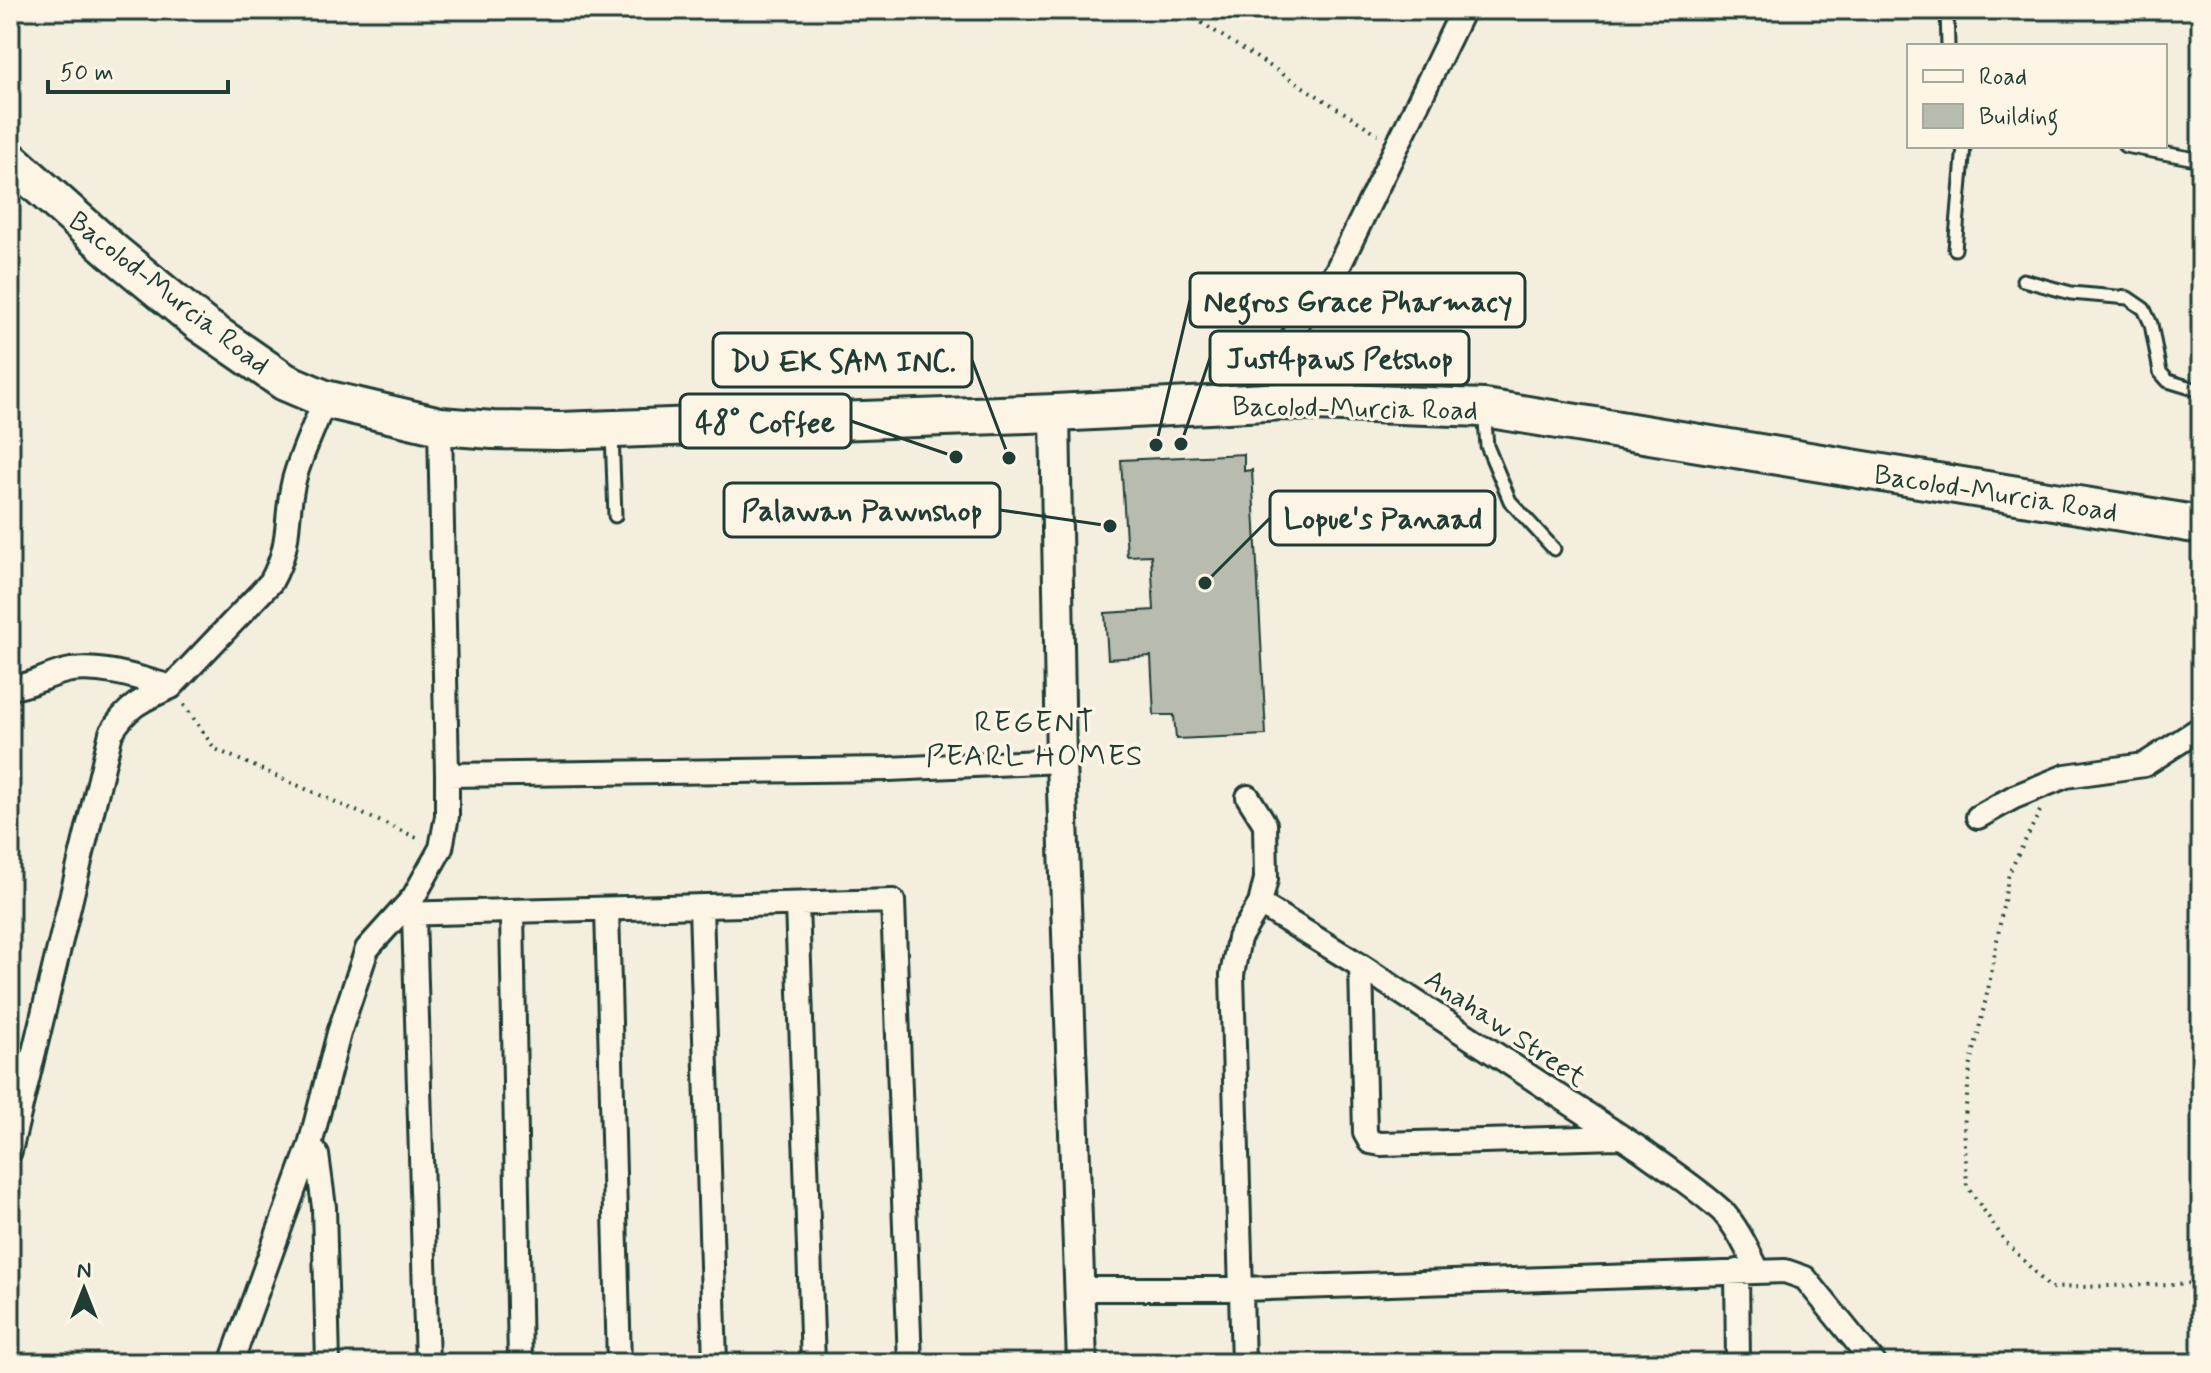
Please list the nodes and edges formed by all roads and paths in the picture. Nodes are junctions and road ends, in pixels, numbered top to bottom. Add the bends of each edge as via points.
1 (1181, 10) edge
2 (1463, 10) edge
3 (1947, 10) edge
4 (1948, 44) edge
5 (1397, 146) junction
6 (1964, 148) edge
7 (2136, 148) edge
8 (10, 160) edge
9 (2201, 160) edge
10 (1955, 249) dead end
11 (2023, 280) dead end
12 (2201, 391) edge
13 (325, 399) junction
14 (1285, 401) junction
15 (1484, 408) junction
16 (1055, 413) junction
17 (440, 426) junction
18 (612, 428) junction
19 (615, 516) dead end
20 (2201, 525) edge
21 (1554, 549) dead end
22 (171, 687) junction
23 (11, 689) edge
24 (2201, 728) edge
25 (1061, 761) junction
26 (447, 775) junction
27 (2047, 786) junction
28 (1248, 797) dead end
29 (1978, 817) dead end
30 (441, 848) junction
31 (1260, 904) junction
32 (797, 905) junction
33 (701, 907) junction
34 (607, 910) junction
35 (512, 913) junction
36 (406, 915) junction
37 (1361, 966) junction
38 (1618, 1137) junction
39 (310, 1145) junction
40 (10, 1151) edge
41 (1748, 1271) junction
42 (2201, 1283) edge
43 (1080, 1289) junction
44 (1240, 1289) junction
45 (231, 1363) edge
46 (328, 1363) edge
47 (427, 1363) edge
48 (520, 1363) edge
49 (619, 1363) edge
50 (715, 1363) edge
51 (813, 1363) edge
52 (910, 1363) edge
53 (1082, 1363) edge
54 (1243, 1363) edge
55 (1738, 1363) edge
56 (1874, 1363) edge

1 - 5 path
2 - 5 street
3 - 4 lane
5 - 14 street via 1336,272 1301,316 1291,342
6 - 10 lane
7 - 9 lane
8 - 13 main road, Bacolod-Murcia Road via 201,324 285,382
11 - 12 lane via 2071,293 2128,298 2144,309 2151,324 2160,372 2168,381
13 - 17 main road, Bacolod-Murcia Road
13 - 22 street via 295,478 289,534 277,572
14 - 15 main road, Bacolod-Murcia Road
14 - 16 main road, Bacolod-Murcia Road
15 - 20 main road, Bacolod-Murcia Road
15 - 21 lane via 1487,446 1510,501
16 - 18 main road, Bacolod-Murcia Road
16 - 25 street
17 - 18 main road, Bacolod-Murcia Road
17 - 26 street
18 - 19 lane
22 - 23 street via 100,669 68,671
22 - 30 path via 215,749
22 - 40 street via 135,703 111,733
24 - 27 street via 2144,765 2080,773
25 - 26 street via 889,769
25 - 43 street
26 - 30 street
27 - 29 street
27 - 42 path via 2009,873 1970,1068 1964,1126 1967,1186 2005,1241 2050,1288
28 - 31 street via 1265,824 1266,879
30 - 36 street
31 - 37 street, Anahaw Street
31 - 44 street via 1239,938 1232,975
32 - 33 street
32 - 51 street
32 - 52 street via 893,901
33 - 34 street
33 - 50 street
34 - 35 street
34 - 49 street
35 - 36 street
35 - 48 street
36 - 39 street via 367,949
36 - 47 street
37 - 38 street, Anahaw Street
37 - 38 street via 1365,1133 1370,1142
38 - 41 street, Anahaw Street via 1723,1212 1743,1241
39 - 45 street
39 - 46 street via 317,1155 324,1207
41 - 44 street
41 - 55 street
41 - 56 street via 1785,1271 1805,1278
43 - 44 street
43 - 53 street
44 - 54 street

